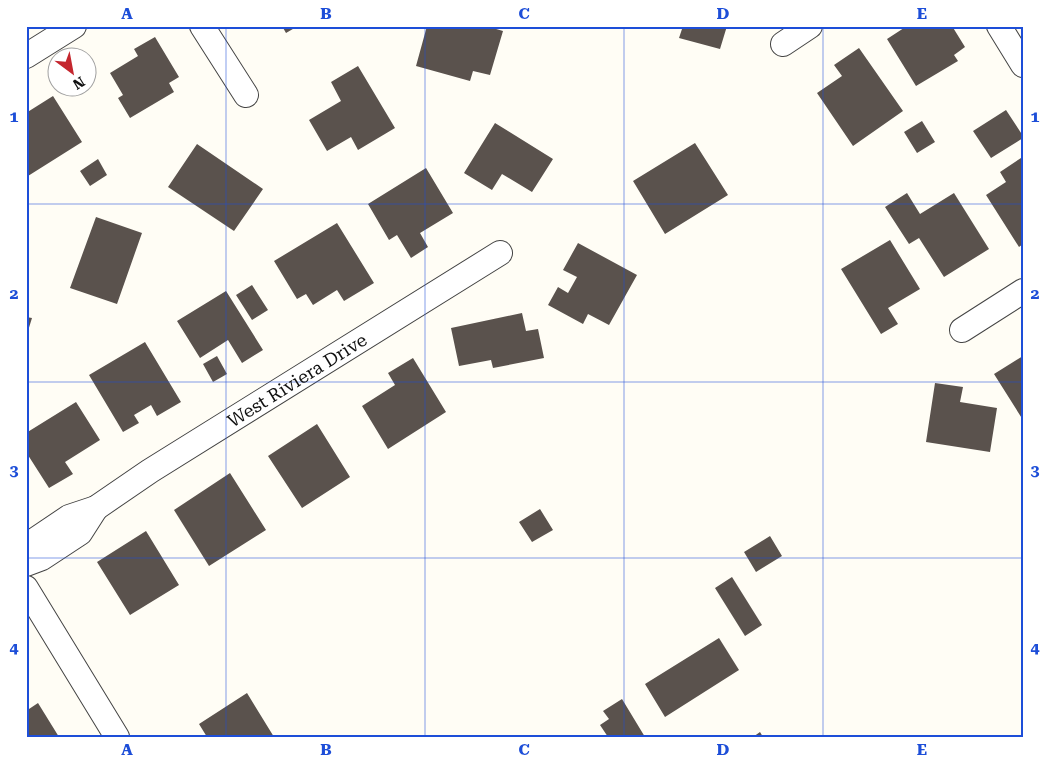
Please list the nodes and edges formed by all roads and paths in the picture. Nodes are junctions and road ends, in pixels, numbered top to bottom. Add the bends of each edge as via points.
1 (74, 26) edge
2 (202, 26) edge
3 (810, 26) edge
4 (999, 26) edge
5 (783, 44) dead end
6 (26, 56) edge
7 (1023, 65) edge
8 (246, 95) dead end
9 (500, 253) dead end
10 (1023, 291) edge
11 (962, 330) dead end
12 (96, 508) junction
13 (26, 548) edge
14 (26, 564) edge
15 (26, 588) edge
16 (117, 737) edge

1 - 6 street
2 - 8 street
3 - 5 street
4 - 7 street
9 - 12 street, West Riviera Drive
10 - 11 street
12 - 13 street, West Riviera Drive via 69,517
12 - 14 street, West Riviera Drive via 80,533 42,558
15 - 16 street

